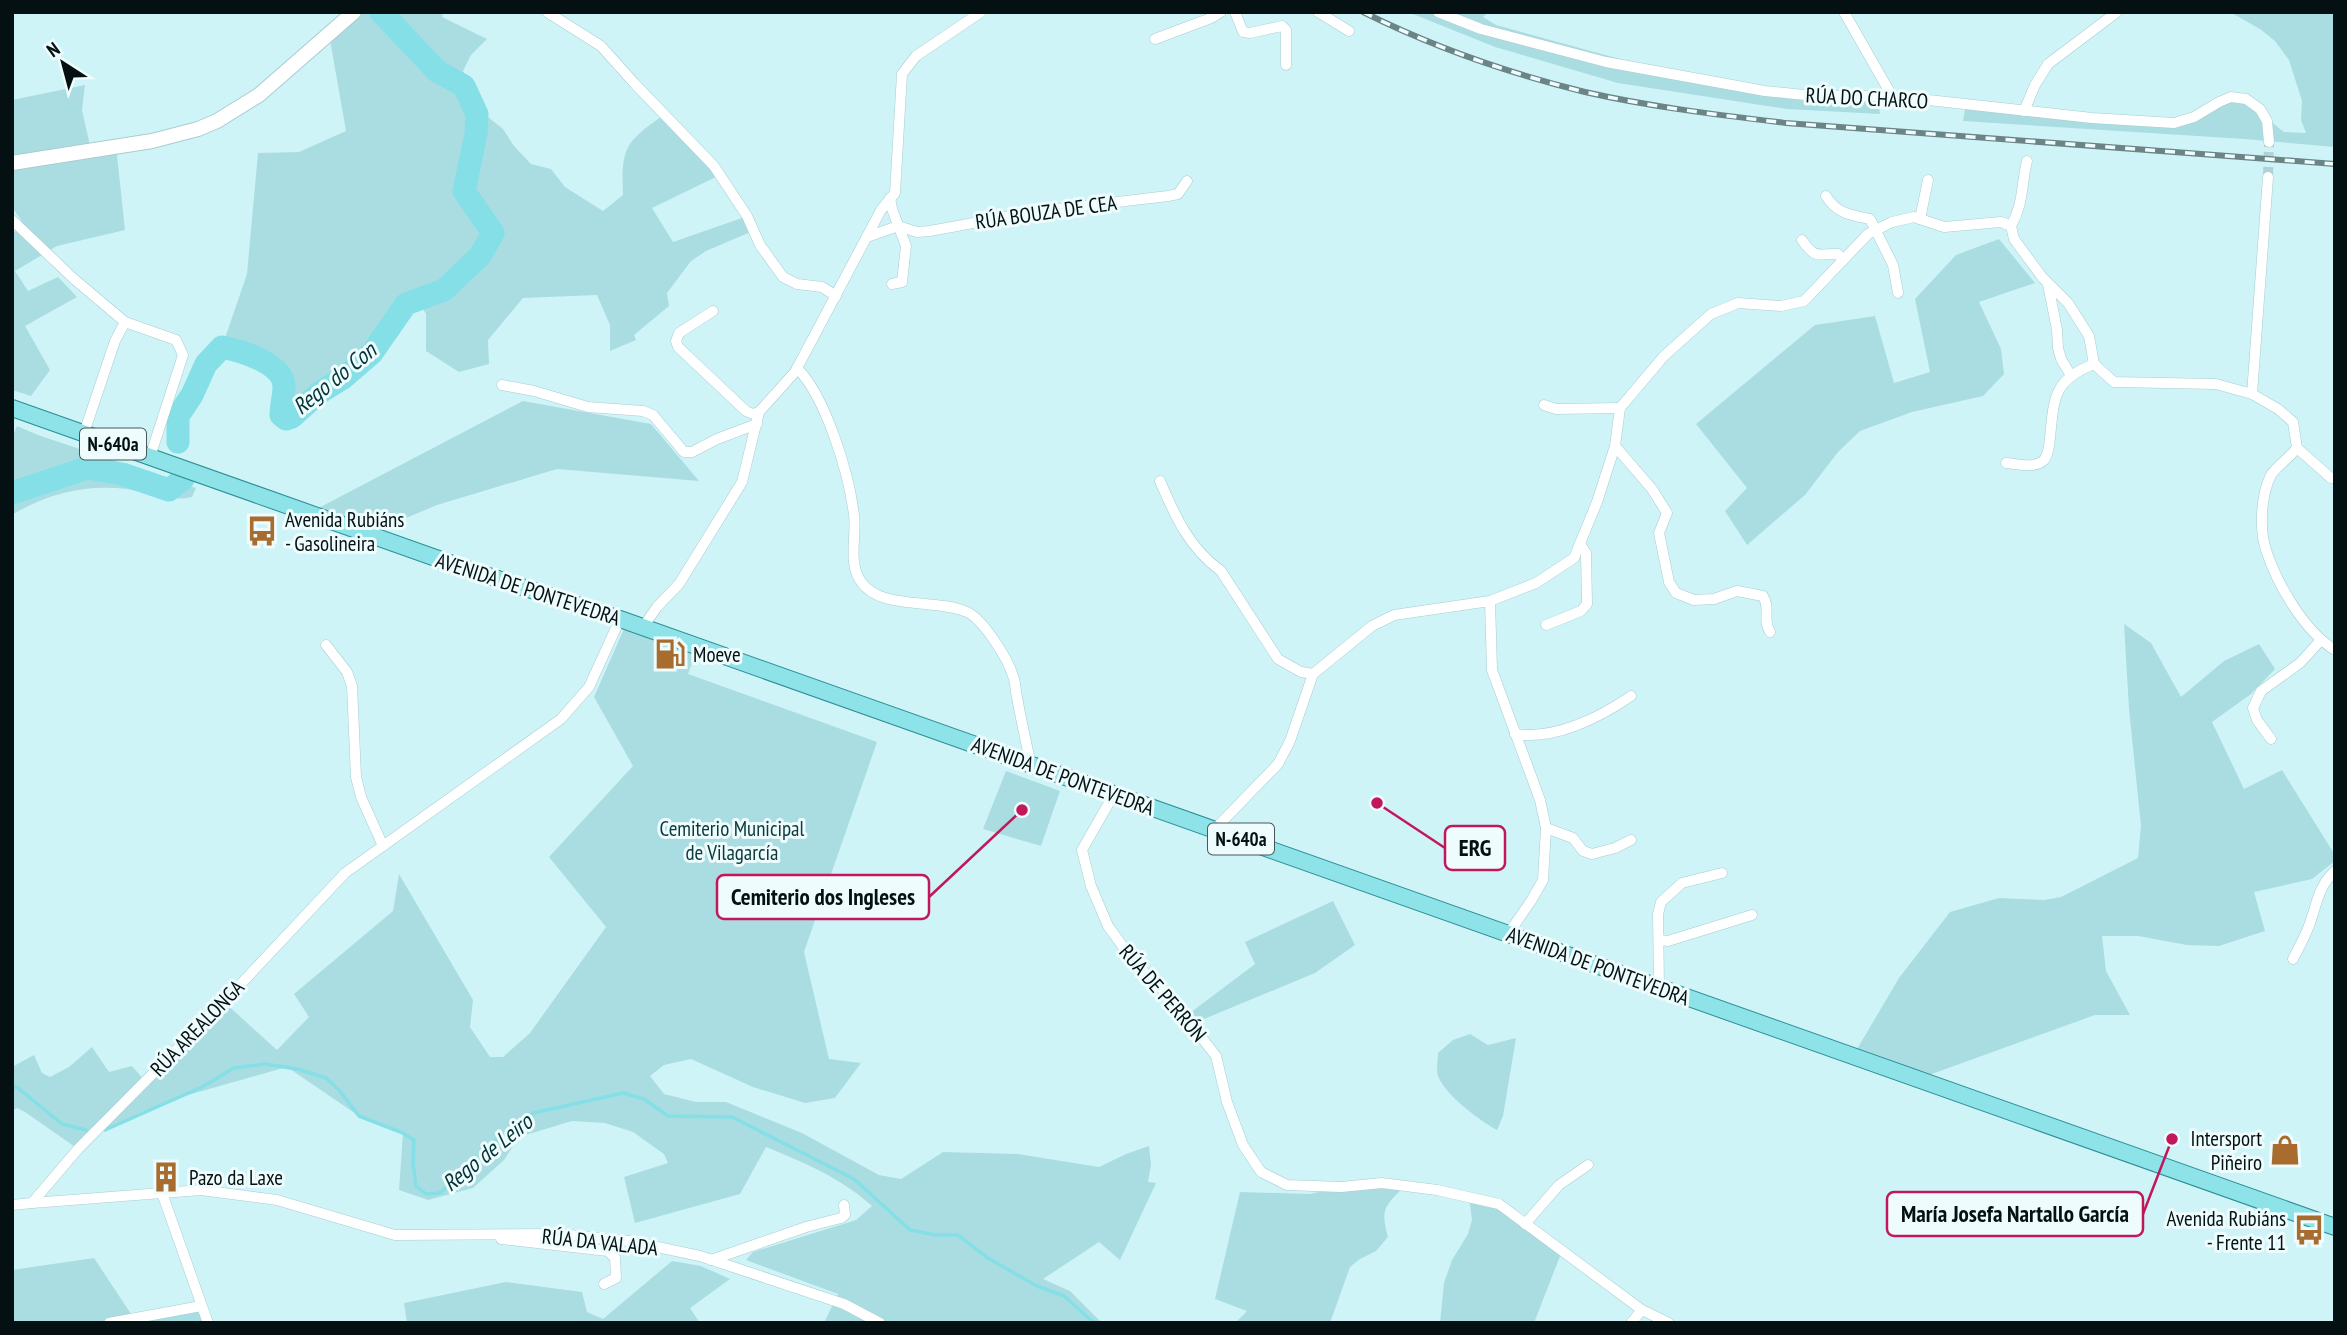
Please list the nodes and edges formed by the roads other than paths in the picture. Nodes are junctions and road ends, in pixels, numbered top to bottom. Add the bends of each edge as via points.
1 (354, 12) edge
2 (547, 12) edge
3 (981, 12) edge
4 (1221, 12) edge
5 (1234, 12) edge
6 (1318, 12) edge
7 (1438, 12) edge
8 (1844, 12) edge
9 (2117, 12) edge
10 (1349, 31) dead end
11 (1154, 39) dead end
12 (1286, 65) dead end
13 (1892, 96) junction
14 (2024, 111) junction
15 (2269, 142) tunnel mouth
16 (2027, 161) dead end
17 (12, 163) edge
18 (2268, 177) tunnel mouth
19 (1928, 180) dead end
20 (1187, 181) dead end
21 (1826, 196) dead end
22 (890, 198) junction
23 (1920, 219) junction
24 (12, 220) edge
25 (898, 226) junction
26 (2011, 226) junction
27 (1876, 230) junction
28 (867, 237) junction
29 (1802, 240) dead end
30 (1843, 260) junction
31 (2048, 284) junction
32 (892, 285) dead end
33 (1898, 293) dead end
34 (836, 296) junction
35 (713, 311) dead end
36 (125, 322) junction
37 (2094, 364) junction
38 (797, 368) junction
39 (2070, 374) junction
40 (502, 385) dead end
41 (2252, 394) junction
42 (1544, 405) dead end
43 (12, 408) edge
44 (1620, 408) junction
45 (760, 412) junction
46 (757, 424) junction
47 (84, 433) junction
48 (1615, 446) junction
49 (2297, 448) junction
50 (150, 457) junction
51 (2007, 463) dead end
52 (2335, 478) edge
53 (1160, 481) dead end
54 (1580, 544) junction
55 (1490, 601) junction
56 (620, 619) junction
57 (1546, 625) dead end
58 (643, 627) junction
59 (1770, 632) dead end
60 (2320, 641) junction
61 (326, 645) dead end
62 (2335, 650) edge
63 (1313, 674) junction
64 (1631, 696) dead end
65 (1516, 734) junction
66 (2271, 739) dead end
67 (1031, 765) junction
68 (1114, 794) junction
69 (1546, 828) junction
70 (1214, 830) junction
71 (1631, 840) dead end
72 (383, 846) junction
73 (2335, 872) edge
74 (1723, 873) dead end
75 (1752, 915) dead end
76 (1508, 934) junction
77 (1659, 940) junction
78 (2293, 959) dead end
79 (1659, 988) junction
80 (1588, 1165) dead end
81 (162, 1193) junction
82 (32, 1203) junction
83 (12, 1205) edge
84 (844, 1205) dead end
85 (1525, 1224) junction
86 (2335, 1227) edge
87 (487, 1235) junction
88 (711, 1260) junction
89 (604, 1284) dead end
90 (201, 1306) junction
91 (1642, 1310) junction
92 (109, 1323) edge
93 (208, 1323) edge
94 (880, 1323) edge
95 (1631, 1323) edge
96 (1669, 1323) edge

1 - 17 main road via 259,94 217,121 152,141
2 - 34 street via 601,46 714,166 783,277 822,287
3 - 22 street via 916,56 902,75 895,192
4 - 11 street
5 - 12 street via 1243,32 1282,26 1286,30
6 - 10 street
7 - 13 street, RÚA DO CHARCO via 1481,29 1606,62 1753,89 1814,96
8 - 13 street
9 - 14 street via 2048,64
13 - 14 street, RÚA DO CHARCO
14 - 15 street, RÚA DO CHARCO via 2174,123 2231,97 2246,99 2260,109 2267,121
16 - 26 street via 2023,198
18 - 41 street
19 - 23 street
20 - 25 street, RÚA BOUZA DE CEA via 1178,194 1168,196 1033,212 930,231
21 - 27 street via 1843,213 1870,219
22 - 25 street
22 - 28 street
23 - 26 street via 1944,227 2001,222
23 - 27 street via 1892,222
24 - 36 street
25 - 28 street, RÚA BOUZA DE CEA
25 - 32 street via 906,246 902,282
26 - 31 street via 2014,239
27 - 30 street
27 - 33 street via 1893,265
28 - 34 street
29 - 30 street via 1816,256 1838,254
30 - 44 street via 1804,301 1782,306 1738,303 1711,314 1664,356
31 - 37 street via 2068,303 2089,337
31 - 39 street via 2058,348
34 - 38 street
35 - 45 street via 679,333 678,347 746,411
36 - 47 street
36 - 50 street via 176,340 183,355
37 - 39 street
37 - 41 street via 2114,382 2216,384
38 - 45 street
38 - 67 street via 821,406 842,460 855,519 855,571 862,583 877,596 970,613 1014,676
39 - 51 street via 2052,407 2044,460 2033,465
40 - 46 street via 588,407 643,411 653,415 684,452
41 - 49 street via 2293,422
42 - 44 street via 1556,409
43 - 47 main road, AVENIDA DE PONTEVEDRA / N-640a
44 - 48 street
45 - 46 street
46 - 58 street via 742,482 679,584
47 - 50 main road, AVENIDA DE PONTEVEDRA / N-640a
48 - 54 street
48 - 59 street via 1667,513 1659,533 1669,582 1676,593 1694,600 1737,591 1763,596
49 - 52 street
49 - 60 street via 2273,472 2267,485 2262,513 2265,548 2283,589
50 - 56 main road, AVENIDA DE PONTEVEDRA / N-640a
53 - 63 street via 1188,538 1220,570 1278,659
54 - 55 street via 1574,558 1536,583
54 - 57 street via 1586,553 1587,604
55 - 63 street via 1394,615 1372,626
55 - 65 street via 1492,670
56 - 58 main road, AVENIDA DE PONTEVEDRA / N-640a
56 - 72 street, RÚA AREALONGA via 589,687 561,719
58 - 67 main road, AVENIDA DE PONTEVEDRA / N-640a
60 - 62 street
60 - 66 street via 2301,663 2261,691 2253,708
61 - 72 street via 352,686 356,777
63 - 70 street via 1278,764
64 - 65 street via 1580,724 1529,736
65 - 69 street
67 - 68 main road, AVENIDA DE PONTEVEDRA / N-640a
68 - 70 main road, AVENIDA DE PONTEVEDRA / N-640a
68 - 85 street, RÚA DE PERRÓN via 1082,850 1091,886 1108,926 1135,963 1169,996 1216,1056 1243,1145 1261,1172 1287,1185 1382,1184 1437,1189 1499,1204
69 - 71 street via 1573,838 1583,851 1592,854
69 - 76 street via 1543,880
70 - 76 main road, AVENIDA DE PONTEVEDRA / N-640a
72 - 82 street, RÚA AREALONGA via 345,873 85,1142
73 - 78 street via 2320,890
74 - 77 street via 1682,883 1661,902
75 - 77 street via 1668,942
76 - 79 main road, AVENIDA DE PONTEVEDRA / N-640a
77 - 79 street
79 - 86 main road, AVENIDA DE PONTEVEDRA / N-640a
80 - 85 street via 1559,1185
81 - 82 street, RÚA DA VALADA
81 - 87 street, RÚA DA VALADA via 201,1190 277,1200 395,1235
81 - 90 street
82 - 83 street
84 - 88 street via 841,1218
85 - 91 street, RÚA DE PERRÓN
87 - 88 street, RÚA DA VALADA via 559,1234 629,1241
87 - 89 street, RÚA DA VALADA via 608,1251 615,1258 616,1278
88 - 94 street, RÚA DA VALADA via 844,1304
90 - 92 street
90 - 93 street
91 - 95 street
91 - 96 street, RÚA DE PERRÓN

